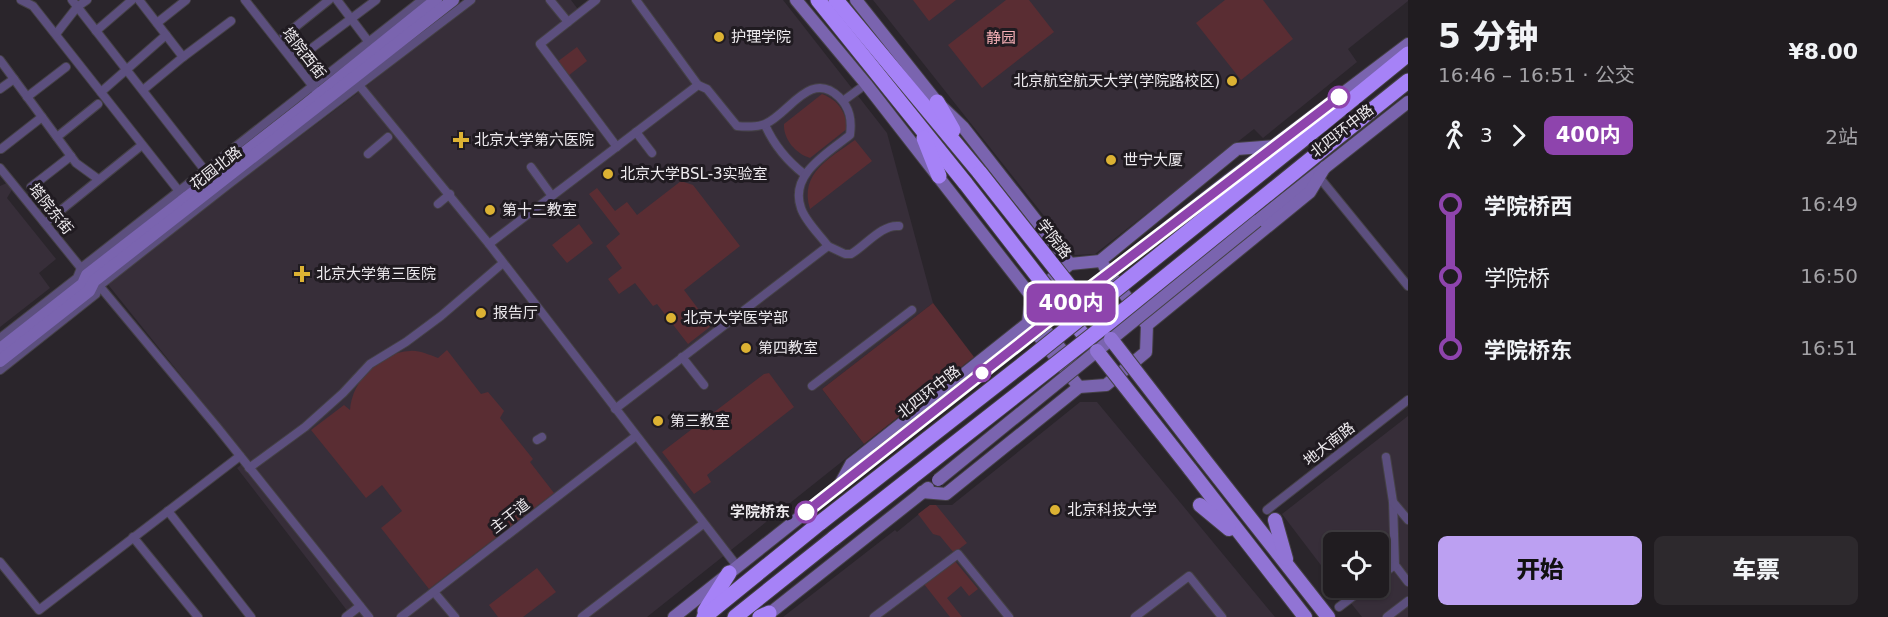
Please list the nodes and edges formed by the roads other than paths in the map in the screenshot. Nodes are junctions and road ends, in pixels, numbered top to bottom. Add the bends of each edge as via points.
1 (21, 0) edge
2 (87, 0) edge
3 (132, 0) edge
4 (139, 0) edge
5 (186, 0) edge
6 (245, 0) edge
7 (329, 0) edge
8 (337, 0) edge
9 (376, 0) edge
10 (422, 0) edge
11 (436, 0) edge
12 (453, 0) edge
13 (471, 0) edge
14 (550, 0) edge
15 (596, 0) edge
16 (636, 0) edge
17 (796, 0) edge
18 (818, 0) edge
19 (836, 0) edge
20 (856, 0) edge
21 (74, 4) edge
22 (351, 19) junction
23 (231, 21) dead end
24 (568, 22) junction
25 (156, 23) junction
26 (96, 31) junction
27 (56, 34) junction
28 (166, 35) junction
29 (1408, 44) edge
30 (372, 46) junction
31 (1408, 54) edge
32 (183, 57) junction
33 (0, 60) edge
34 (66, 67) dead end
35 (125, 70) junction
36 (14, 78) junction
37 (1408, 81) edge
38 (356, 82) junction
39 (866, 84) junction
40 (698, 85) junction
41 (0, 89) edge
42 (143, 90) junction
43 (316, 90) junction
44 (101, 93) junction
45 (27, 97) junction
46 (843, 102) junction
47 (937, 102) junction
48 (1408, 102) edge
49 (99, 104) dead end
50 (42, 117) junction
51 (765, 125) junction
52 (919, 127) junction
53 (636, 132) junction
54 (57, 137) junction
55 (388, 137) dead end
56 (142, 145) junction
57 (1275, 146) junction
58 (617, 147) junction
59 (1, 149) edge
60 (652, 153) dead end
61 (368, 154) dead end
62 (71, 156) junction
63 (967, 157) junction
64 (531, 166) dead end
65 (0, 168) edge
66 (1322, 172) junction
67 (209, 174) junction
68 (804, 174) junction
69 (939, 176) junction
70 (98, 179) junction
71 (31, 187) dead end
72 (450, 194) junction
73 (182, 195) junction
74 (552, 196) junction
75 (438, 204) dead end
76 (45, 223) junction
77 (899, 226) dead end
78 (489, 244) junction
79 (828, 246) junction
80 (1100, 261) junction
81 (503, 263) junction
82 (1070, 264) junction
83 (90, 277) junction
84 (1408, 286) edge
85 (1091, 287) junction
86 (1031, 296) junction
87 (1078, 297) junction
88 (1063, 309) junction
89 (912, 310) dead end
90 (1028, 323) junction
91 (1147, 325) junction
92 (1042, 326) junction
93 (1125, 328) junction
94 (0, 338) edge
95 (1111, 339) junction
96 (0, 349) edge
97 (1097, 351) junction
98 (682, 357) junction
99 (0, 361) edge
100 (1076, 367) junction
101 (0, 370) edge
102 (704, 385) dead end
103 (812, 386) dead end
104 (1078, 387) junction
105 (1408, 400) edge
106 (615, 410) junction
107 (636, 436) junction
108 (240, 456) junction
109 (1386, 457) dead end
110 (249, 468) junction
111 (838, 488) junction
112 (922, 492) junction
113 (1393, 502) junction
114 (1200, 505) dead end
115 (168, 511) junction
116 (1271, 515) joint
117 (1408, 520) edge
118 (703, 524) junction
119 (133, 537) junction
120 (1247, 544) junction
121 (0, 562) edge
122 (1395, 565) junction
123 (1288, 567) junction
124 (1389, 569) edge
125 (733, 570) junction
126 (1408, 582) edge
127 (434, 592) junction
128 (1351, 598) edge
129 (1408, 601) edge
130 (360, 606) junction
131 (1339, 607) dead end
132 (767, 616) edge
133 (198, 617) edge
134 (251, 617) edge
135 (346, 617) edge
136 (369, 617) edge
137 (401, 617) edge
138 (455, 617) edge
139 (582, 617) edge
140 (674, 617) edge
141 (702, 617) edge
142 (735, 617) edge
143 (874, 617) edge
144 (1009, 617) edge
145 (1135, 617) edge
146 (1222, 617) edge
147 (1305, 617) edge
148 (1328, 617) edge
149 (1388, 617) edge

1 - 27 street via 33,6
2 - 21 street
3 - 26 street
4 - 25 street
5 - 25 street
6 - 43 street, 塔院西街
7 - 22 street via 284,36 300,57
8 - 22 street
9 - 22 street
10 - 30 street
11 - 30 street, 花园北路
12 - 38 street, 花园北路
13 - 38 street
14 - 24 street
15 - 24 street
16 - 40 street
17 - 39 street
18 - 52 highway
19 - 63 highway, 学院路
20 - 47 street, 学院路
21 - 26 street
21 - 27 street
22 - 30 street
23 - 32 street
24 - 58 street via 540,44
25 - 28 street
26 - 35 street
27 - 44 street
28 - 32 street
28 - 35 street
29 - 57 street, 北四环中路
30 - 43 street, 花园北路
31 - 141 highway, 北四环中路, bridge
32 - 42 street
33 - 36 street
34 - 45 street
35 - 42 street
35 - 44 street
36 - 41 street
36 - 45 street
37 - 142 highway, 北四环中路, bridge
38 - 72 street
38 - 83 street, 花园北路
39 - 46 street
39 - 69 street
40 - 51 street via 706,89 737,126
40 - 53 street
42 - 67 street
43 - 67 street, 花园北路
44 - 56 street
45 - 50 street
46 - 51 street via 832,91 809,90
46 - 68 street via 851,119 850,135
47 - 63 highway
47 - 82 street, 学院路 via 963,127
48 - 66 street, 北四环中路
49 - 54 street
50 - 54 street
50 - 59 street
51 - 68 street via 772,142
52 - 69 highway
52 - 88 highway, bridge
53 - 58 street
53 - 60 street
54 - 62 street
55 - 61 street
56 - 70 street
56 - 73 street
57 - 80 street via 1237,149
57 - 85 street, 北四环中路, bridge
58 - 74 street
62 - 70 street
62 - 71 street
63 - 87 highway, 学院路, bridge
64 - 74 street
65 - 76 street, 塔院东街
66 - 84 street
66 - 91 street via 1310,192
66 - 93 street, 北四环中路, bridge
67 - 73 street, 花园北路
68 - 79 street via 801,210
69 - 86 street
70 - 76 street
72 - 75 street
72 - 78 street
73 - 83 street, 花园北路
74 - 78 street
76 - 83 street, 塔院东街
77 - 79 street via 886,228 851,254
78 - 81 street
79 - 98 street
80 - 82 street
80 - 91 street
81 - 106 street
81 - 110 street via 441,316 370,364 305,427
82 - 86 street
83 - 94 street via 77,278
83 - 96 street, 花园北路
83 - 99 street, 花园北路 via 90,291
83 - 101 street via 96,294
83 - 108 street, 塔院东街
85 - 87 street, 北四环中路, bridge
85 - 93 street, bridge
86 - 90 street
87 - 88 street, 北四环中路, bridge
87 - 95 main road, 学院路, bridge
88 - 92 street, 北四环中路, bridge
88 - 97 main road, bridge
89 - 103 street
90 - 104 street
90 - 111 street via 851,464
91 - 104 street via 1146,352 1106,385
92 - 100 street, bridge
92 - 111 street, 北四环中路, bridge
93 - 95 street, 北四环中路, bridge
95 - 97 street, 北四环中路, bridge
95 - 123 main road, 学院路, bridge
97 - 100 street, 北四环中路, bridge
97 - 120 main road, bridge
98 - 102 street
98 - 106 street
100 - 112 street, 北四环中路, bridge
104 - 112 street via 946,494
105 - 116 street, 地大南路
106 - 107 street
107 - 118 street
107 - 127 street, 主干道
108 - 110 street, 塔院东街
108 - 115 street
109 - 113 street
110 - 130 street, 塔院东街
111 - 125 street, 北四环中路
112 - 132 street, 北四环中路
113 - 117 street
113 - 122 street
114 - 120 main road
115 - 119 street
115 - 134 street
116 - 123 main road
118 - 125 street
118 - 139 street
119 - 121 street via 39,610
119 - 133 street
120 - 147 main road
122 - 124 street
122 - 126 street
123 - 148 main road, 学院路
125 - 140 street, 北四环中路
125 - 141 highway
127 - 137 street, 主干道
127 - 138 street
128 - 131 street
129 - 149 street
130 - 135 street
130 - 136 street, 塔院东街
143 - 144 street via 958,554
145 - 146 street via 1189,576

